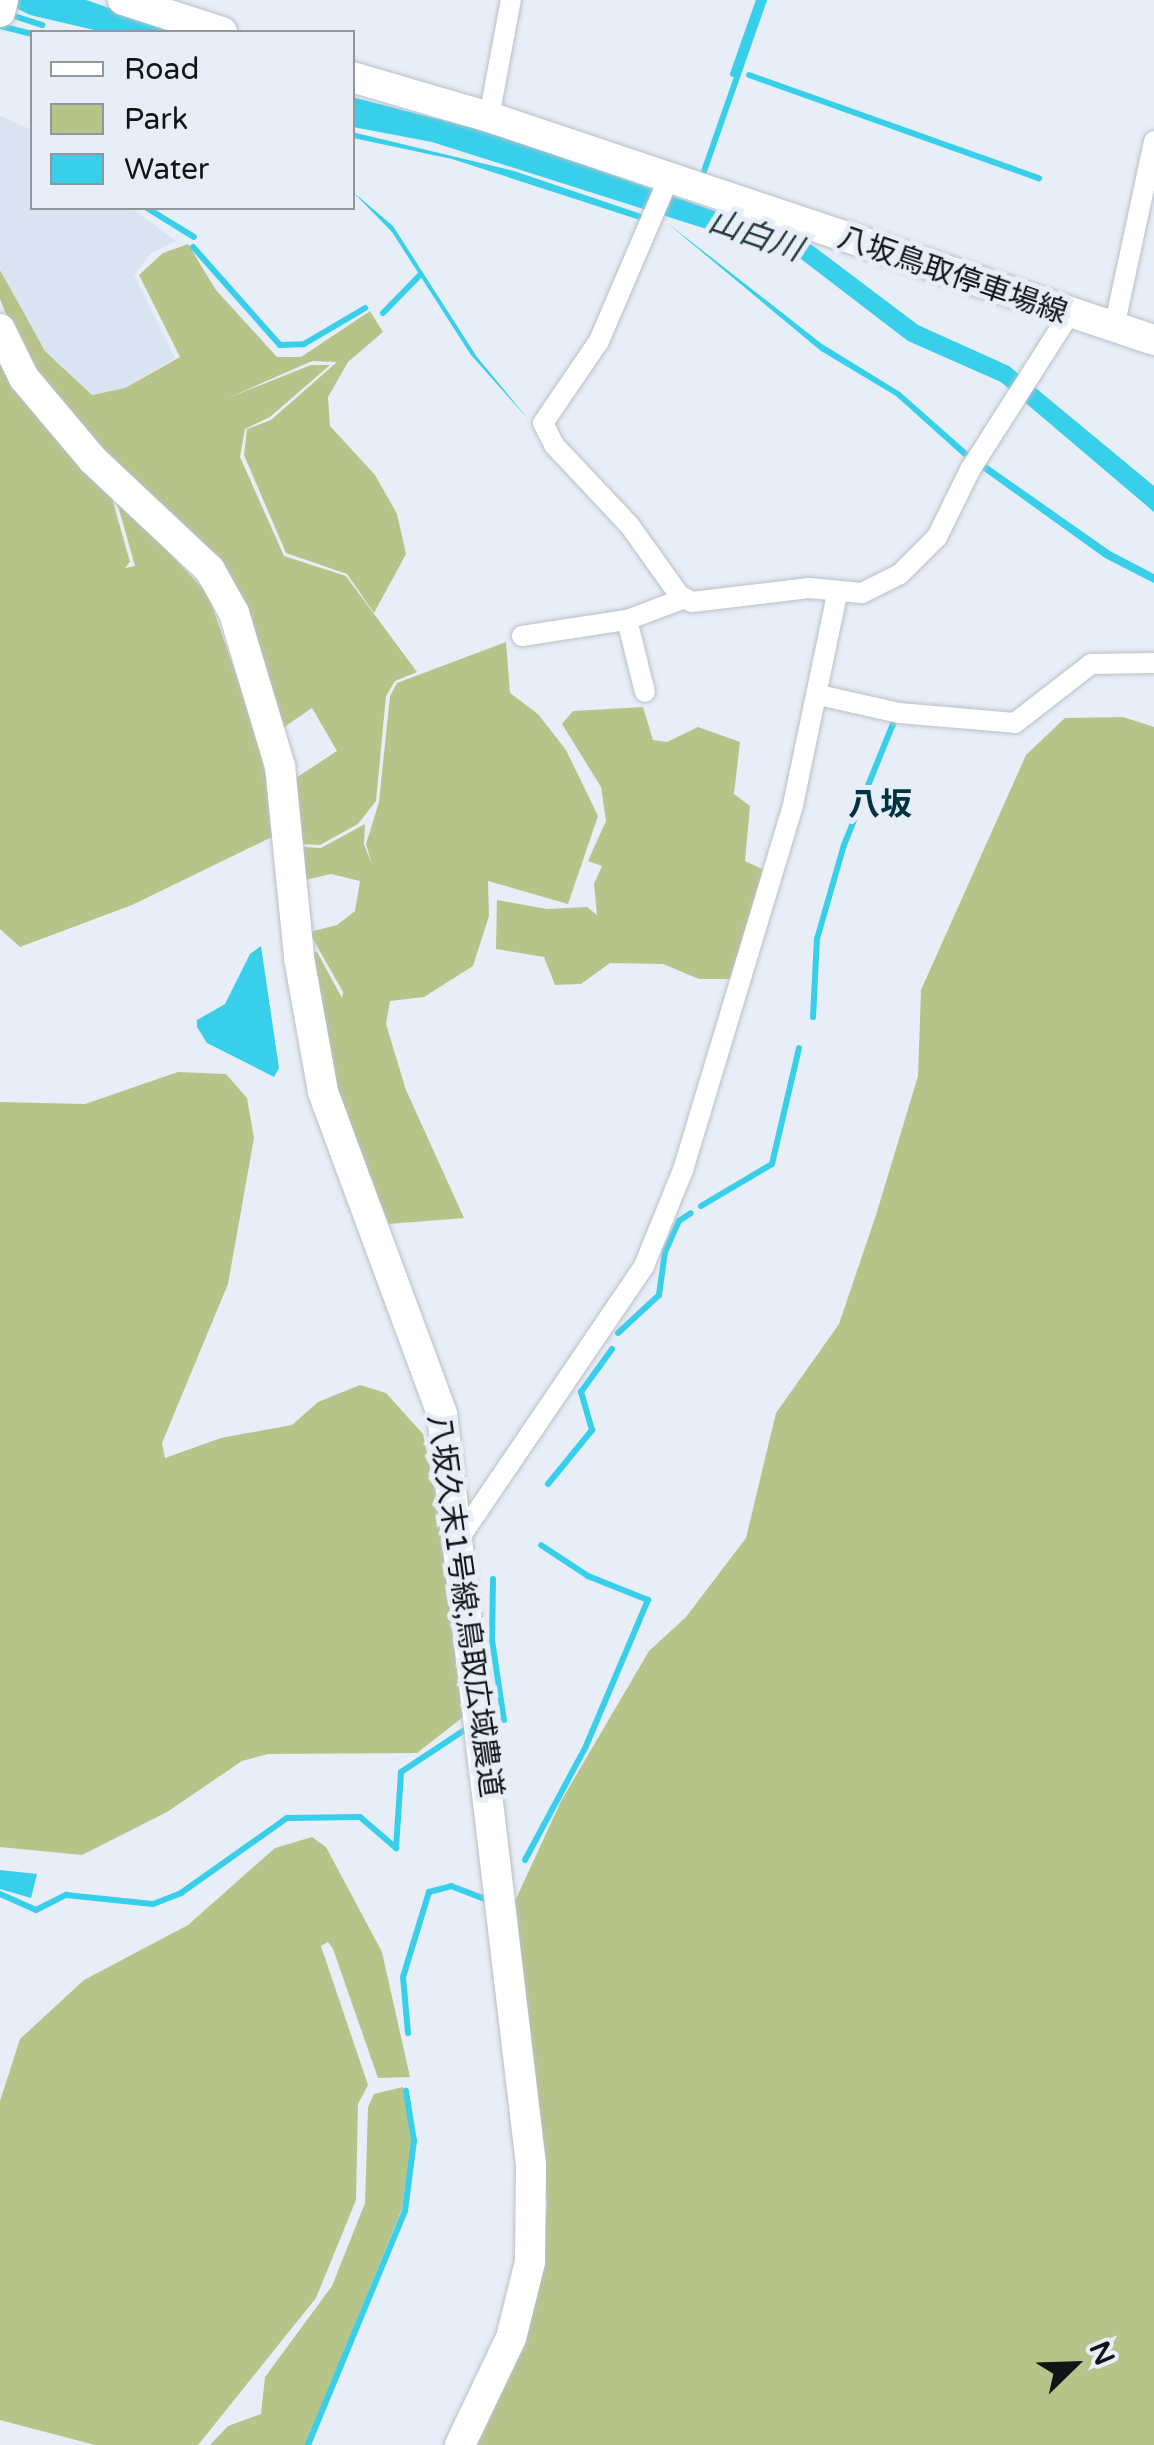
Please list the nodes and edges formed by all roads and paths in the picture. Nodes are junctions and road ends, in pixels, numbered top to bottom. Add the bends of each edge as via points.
1 (122, 0) edge
2 (511, 0) edge
3 (216, 30) edge
4 (355, 79) edge
5 (489, 116) junction
6 (1154, 141) edge
7 (668, 180) junction
8 (1068, 316) junction
9 (1114, 328) junction
10 (0, 330) edge
11 (1154, 340) edge
12 (836, 595) junction
13 (685, 598) junction
14 (627, 620) junction
15 (522, 636) dead end
16 (1154, 663) edge
17 (645, 692) dead end
18 (819, 696) junction
19 (460, 1537) junction
20 (460, 2445) edge

1 - 3 street
2 - 5 street
4 - 5 street, 八坂鳥取停車場線
5 - 7 street, 八坂鳥取停車場線
6 - 9 street
7 - 8 street, 八坂鳥取停車場線
7 - 13 street via 599,342 544,423 554,445
8 - 9 street, 八坂鳥取停車場線
8 - 12 street via 924,553 882,586
9 - 11 street, 八坂鳥取停車場線
10 - 19 street, 八坂久末1号線;鳥取広域農道 via 36,392 93,460 210,570 234,614 280,766 298,958 322,1092 442,1414
12 - 13 street via 809,588
12 - 18 street
13 - 14 street
14 - 15 street
14 - 17 street
16 - 18 street via 1091,664 1027,717 1006,724
18 - 19 street via 683,1170 644,1266
19 - 20 street, 八坂久末1号線;鳥取広域農道 via 524,2072 532,2213 530,2262 511,2338

